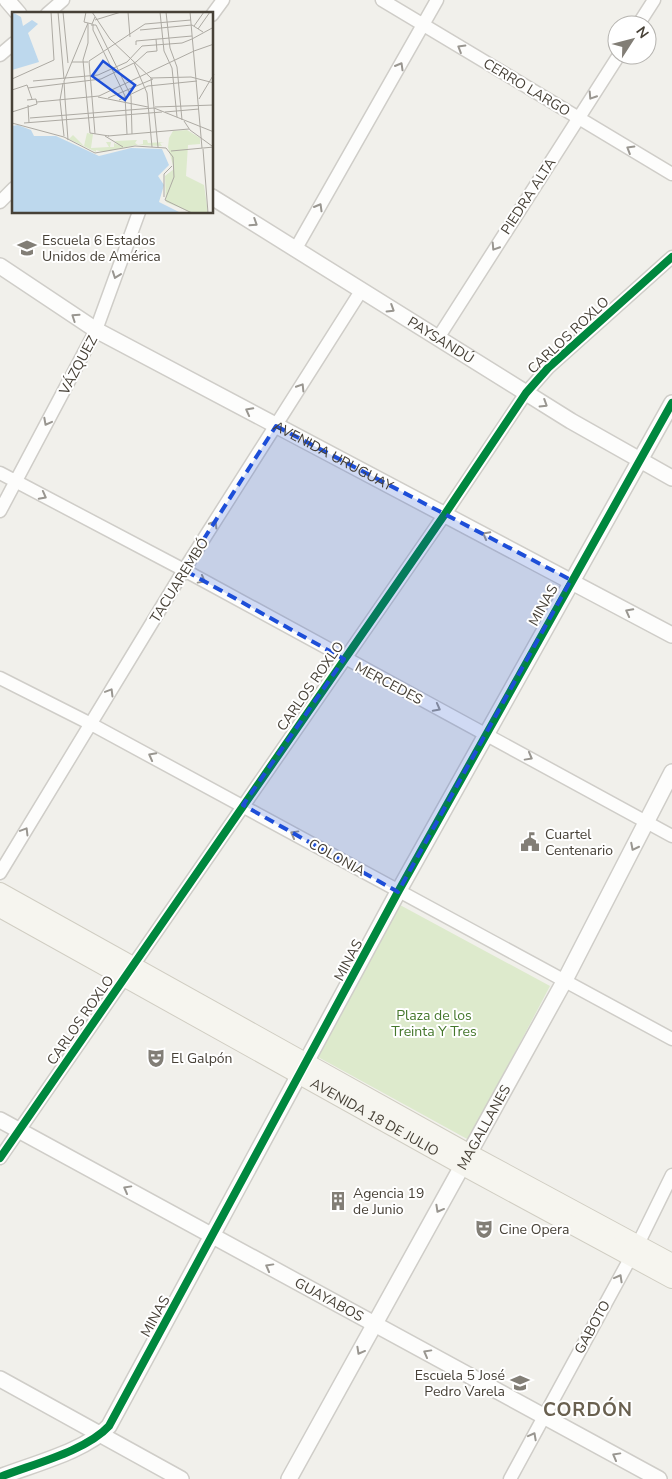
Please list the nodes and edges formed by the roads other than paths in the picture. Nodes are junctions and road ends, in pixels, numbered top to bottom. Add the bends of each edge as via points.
1 (7, 0) edge
2 (63, 0) edge
3 (224, 0) edge
4 (382, 0) edge
5 (437, 0) edge
6 (654, 0) edge
7 (17, 12) edge
8 (49, 12) edge
9 (214, 12) edge
10 (644, 15) edge
11 (424, 25) junction
12 (12, 45) edge
13 (0, 55) edge
14 (612, 65) edge
15 (578, 118) junction
16 (672, 174) edge
17 (12, 190) edge
18 (214, 198) edge
19 (0, 202) edge
20 (138, 214) edge
21 (295, 250) junction
22 (672, 257) edge
23 (0, 266) edge
24 (361, 291) junction
25 (96, 330) junction
26 (438, 338) junction
27 (526, 393) junction
28 (672, 403) edge
29 (276, 426) junction
30 (640, 460) junction
31 (0, 474) edge
32 (672, 478) edge
33 (15, 482) junction
34 (0, 511) edge
35 (445, 514) junction
36 (184, 570) junction
37 (571, 580) junction
38 (672, 635) edge
39 (344, 659) junction
40 (0, 678) edge
41 (91, 724) junction
42 (487, 734) junction
43 (672, 772) edge
44 (243, 805) junction
45 (647, 822) junction
46 (672, 836) edge
47 (0, 873) edge
48 (0, 892) edge
49 (398, 892) junction
50 (0, 908) edge
51 (128, 971) junction
52 (565, 980) junction
53 (672, 1039) edge
54 (303, 1068) junction
55 (0, 1120) edge
56 (19, 1130) junction
57 (0, 1158) edge
58 (467, 1160) junction
59 (672, 1175) edge
60 (213, 1236) junction
61 (634, 1251) junction
62 (672, 1263) edge
63 (672, 1279) edge
64 (374, 1324) junction
65 (0, 1379) edge
66 (544, 1416) junction
67 (100, 1435) junction
68 (638, 1474) edge
69 (0, 1477) edge
70 (181, 1479) edge
71 (289, 1479) edge
72 (510, 1479) edge
73 (659, 1479) edge

1 - 7 street
2 - 8 street
3 - 9 street
4 - 11 street, CERRO LARGO
5 - 11 street
6 - 10 street
15 -> 11 street, CERRO LARGO
21 -> 11 street
12 - 13 street
14 -> 15 street, PIEDRA ALTA
16 -> 15 street, CERRO LARGO
15 -> 26 street, PIEDRA ALTA
17 - 19 street
18 -> 21 street, PAYSANDÚ
20 -> 25 street, VÁZQUEZ
21 - 24 street, PAYSANDÚ
22 - 27 street, CARLOS ROXLO via 548,368
25 -> 23 street, AVENIDA URUGUAY
24 -> 26 street, PAYSANDÚ
29 -> 24 street, TACUAREMBÓ
29 -> 25 street, AVENIDA URUGUAY
25 -> 33 street, VÁZQUEZ
26 - 27 street, PAYSANDÚ
27 -> 30 street, PAYSANDÚ
27 - 35 street, CARLOS ROXLO
28 - 30 street, MINAS
29 - 35 street, AVENIDA URUGUAY
36 -> 29 street, TACUAREMBÓ
30 - 32 street, PAYSANDÚ
30 - 37 street, MINAS
31 - 33 street, MERCEDES
33 - 34 street, VÁZQUEZ
33 -> 36 street, MERCEDES
37 -> 35 street, AVENIDA URUGUAY
35 - 39 street, CARLOS ROXLO
36 -> 39 street, MERCEDES
41 -> 36 street, TACUAREMBÓ
38 -> 37 street, AVENIDA URUGUAY
37 - 42 street, MINAS
39 -> 42 street, MERCEDES
39 - 44 street, CARLOS ROXLO
40 - 41 street, COLONIA
44 -> 41 street, COLONIA
47 -> 41 street, TACUAREMBÓ
42 -> 45 street, MERCEDES
42 - 49 street, MINAS
43 - 45 street, MAGALLANES
49 -> 44 street, COLONIA
44 - 51 street, CARLOS ROXLO
45 - 46 street, MERCEDES
45 -> 52 street, MAGALLANES
48 - 51 main road, AVENIDA 18 DE JULIO
49 - 52 street, COLONIA
49 - 54 street, MINAS
50 - 51 main road, AVENIDA 18 DE JULIO
51 - 54 main road, AVENIDA 18 DE JULIO
51 - 56 street, CARLOS ROXLO
52 - 53 street, COLONIA
52 - 58 street, MAGALLANES
54 - 58 main road, AVENIDA 18 DE JULIO
54 - 60 street, MINAS
55 - 56 street, GUAYABOS
56 - 57 street, CARLOS ROXLO
60 -> 56 street, GUAYABOS
58 - 61 main road, AVENIDA 18 DE JULIO
58 -> 64 street, MAGALLANES
59 - 61 street, GABOTO
64 -> 60 street, GUAYABOS
60 - 67 street, MINAS via 109,1426
61 - 62 main road, AVENIDA 18 DE JULIO
61 - 63 main road, AVENIDA 18 DE JULIO
66 -> 61 street, GABOTO
66 -> 64 street, GUAYABOS
64 -> 71 street, MAGALLANES
65 - 67 street
68 -> 66 street, GUAYABOS
72 -> 66 street, GABOTO
67 - 69 street
67 - 70 street
68 - 73 street, GUAYABOS

